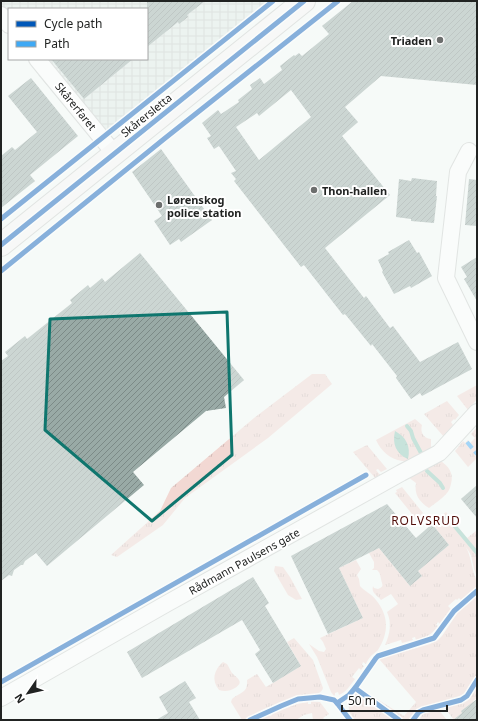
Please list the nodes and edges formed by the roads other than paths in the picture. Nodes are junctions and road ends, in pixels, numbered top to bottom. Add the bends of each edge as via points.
1 (304, 1) edge
2 (1, 16) edge
3 (8, 24) edge
4 (38, 60) edge
5 (469, 151) dead end
6 (114, 153) junction
7 (1, 245) edge
8 (477, 342) edge
9 (477, 412) edge
10 (1, 698) edge

1 - 6 street, Skårersletta
2 - 3 street
4 - 6 street, Skårerfaret
5 - 8 street via 458,172 446,278
6 - 7 street, Skårersletta
9 - 10 street, Rådmann Paulsens gate via 439,453

